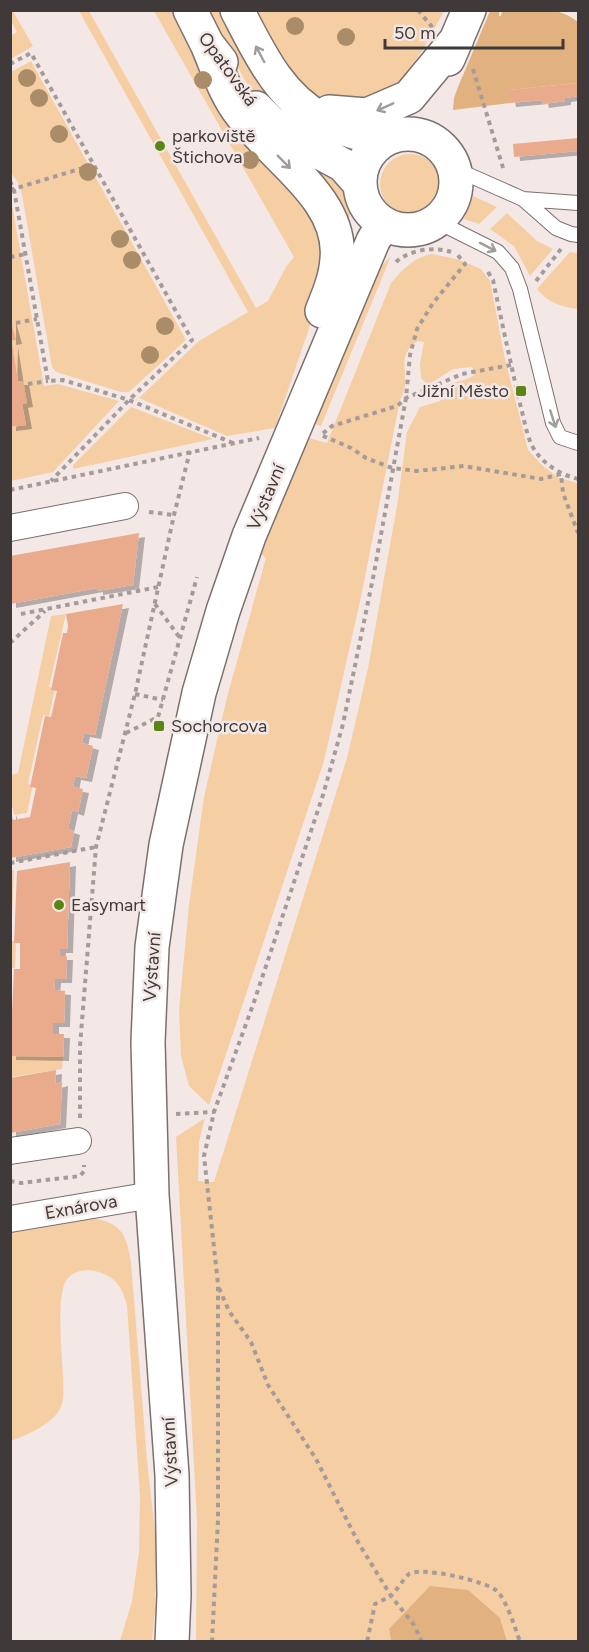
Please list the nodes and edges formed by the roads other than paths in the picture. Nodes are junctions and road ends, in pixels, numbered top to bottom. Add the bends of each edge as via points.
1 (190, 10) edge
2 (237, 10) edge
3 (458, 36) edge
4 (207, 44) junction
5 (289, 94) junction
6 (417, 135) junction
7 (382, 141) junction
8 (453, 168) junction
9 (360, 183) junction
10 (523, 199) junction
11 (579, 203) edge
12 (436, 221) junction
13 (383, 224) junction
14 (572, 233) edge
15 (320, 365) junction
16 (579, 443) edge
17 (125, 506) dead end
18 (10, 528) edge
19 (80, 1143) road end
20 (10, 1151) edge
21 (152, 1195) junction
22 (10, 1219) edge
23 (172, 1641) edge

1 - 4 main road, Opatovská
5 -> 2 main road, Opatovská via 269,71
3 -> 5 main road via 409,97 367,115 330,112
3 - 6 main road
4 - 9 main road, Opatovská via 268,120 343,165
4 -> 15 main road via 239,112 307,185 334,225 338,243 336,269 315,332
5 - 7 main road, Opatovská via 321,119
6 - 7 main road via 399,135
6 - 8 main road via 438,145
7 - 9 main road via 365,160
8 - 10 lane
8 - 12 main road via 454,195 448,209
9 - 13 main road via 363,201
10 - 11 lane
10 - 14 lane via 556,228
12 - 13 main road via 406,231
12 -> 16 lane via 498,252 512,268 553,423 560,437
13 - 15 main road, Výstavní
15 - 21 main road, Výstavní via 249,536 223,611 199,693 166,845 152,947 148,1042
17 - 18 street
19 - 20 street
21 - 22 street, Exnárova
21 - 23 main road, Výstavní via 172,1475

